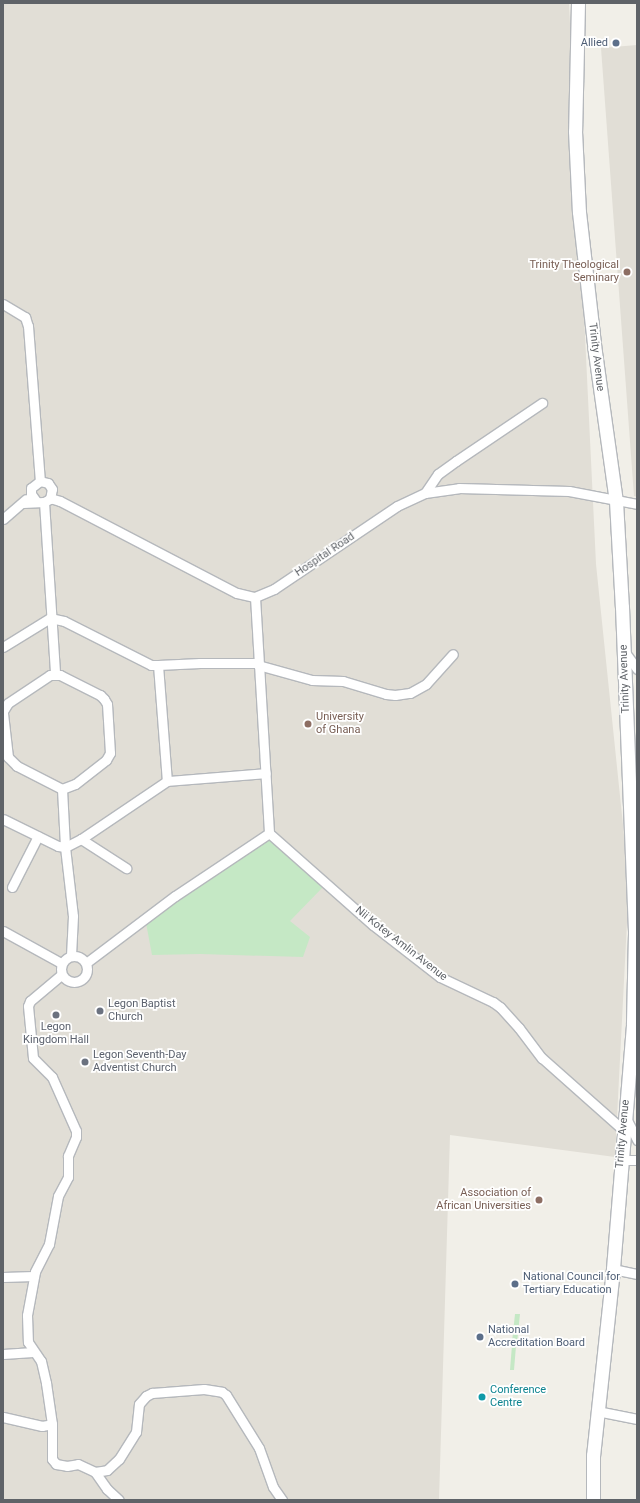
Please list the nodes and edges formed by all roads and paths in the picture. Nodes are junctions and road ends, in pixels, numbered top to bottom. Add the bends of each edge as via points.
1 (578, 3) edge
2 (3, 304) edge
3 (542, 402) dead end
4 (40, 481) junction
5 (425, 493) junction
6 (43, 498) junction
7 (616, 501) junction
8 (637, 504) edge
9 (3, 519) edge
10 (255, 597) junction
11 (50, 618) junction
12 (3, 647) edge
13 (624, 651) junction
14 (453, 654) dead end
15 (258, 664) junction
16 (158, 665) junction
17 (637, 669) edge
18 (55, 674) junction
19 (3, 712) edge
20 (4, 734) edge
21 (266, 773) junction
22 (166, 781) junction
23 (62, 789) junction
24 (3, 820) edge
25 (269, 833) junction
26 (38, 836) junction
27 (81, 839) junction
28 (65, 847) junction
29 (126, 868) dead end
30 (12, 887) dead end
31 (3, 931) edge
32 (71, 956) junction
33 (61, 963) junction
34 (86, 963) junction
35 (61, 975) junction
36 (635, 1025) edge
37 (633, 1073) edge
38 (624, 1113) junction
39 (623, 1130) junction
40 (637, 1140) edge
41 (621, 1160) junction
42 (637, 1160) edge
43 (613, 1269) junction
44 (637, 1274) edge
45 (34, 1276) junction
46 (3, 1277) edge
47 (33, 1352) junction
48 (3, 1354) edge
49 (598, 1411) junction
50 (3, 1417) edge
51 (637, 1419) edge
52 (52, 1424) junction
53 (95, 1472) junction
54 (119, 1500) edge
55 (282, 1500) edge
56 (593, 1500) edge

1 - 7 street, Trinity Avenue via 575,131 580,220
2 - 4 street via 25,317 28,326
3 - 5 street via 438,474
4 - 6 street via 33,484
4 - 6 street via 48,482 50,485
5 - 7 street, Hospital Road via 459,488 569,491
5 - 10 street, Hospital Road via 397,506 274,589
6 - 9 street via 23,503
6 - 10 street via 60,501 230,590
6 - 11 street
7 - 8 street, Hospital Road
7 - 13 street, Trinity Avenue
10 - 15 street
11 - 12 street
11 - 16 street via 64,621 151,665
11 - 18 street
13 - 17 street
13 - 36 street, Trinity Avenue via 635,934
14 - 15 street via 426,684 410,693 395,695 343,681 312,680
15 - 16 street
15 - 21 street
16 - 22 street
18 - 19 street via 8,703
18 - 23 street via 104,699 107,704 110,746 106,760 75,784
19 - 20 street
20 - 23 street via 8,757 12,762
21 - 22 street
21 - 25 street
22 - 27 street
23 - 28 street
24 - 26 street
25 - 34 street via 175,896
25 - 39 street, Nii Kotey Amlin Avenue via 373,925 440,977 493,1002 519,1028 542,1058
26 - 28 street
26 - 30 street
27 - 28 street
27 - 29 street
28 - 32 street via 73,916
31 - 33 street
32 - 33 street
32 - 34 street via 80,957
33 - 35 street
34 - 35 street via 86,975 80,981 72,983
35 - 45 street via 30,1001 28,1006 33,1058 52,1077 76,1131 68,1156 68,1177 58,1196 49,1244
36 - 37 street, Trinity Avenue
37 - 38 street, Trinity Avenue
38 - 39 street, Trinity Avenue
38 - 40 street
39 - 41 street, Trinity Avenue
41 - 42 street
41 - 43 street, Trinity Avenue
43 - 44 street
43 - 49 street, Trinity Avenue
45 - 46 street
45 - 47 street via 26,1321 28,1342
47 - 48 street
47 - 52 street via 42,1365
49 - 51 street
49 - 56 street, Trinity Avenue
50 - 52 street via 42,1426
52 - 53 street via 52,1459 56,1464 78,1464
53 - 54 street
53 - 55 street via 108,1470 120,1459 136,1432 139,1404 146,1396 152,1393 204,1388 226,1395 259,1448 273,1487

